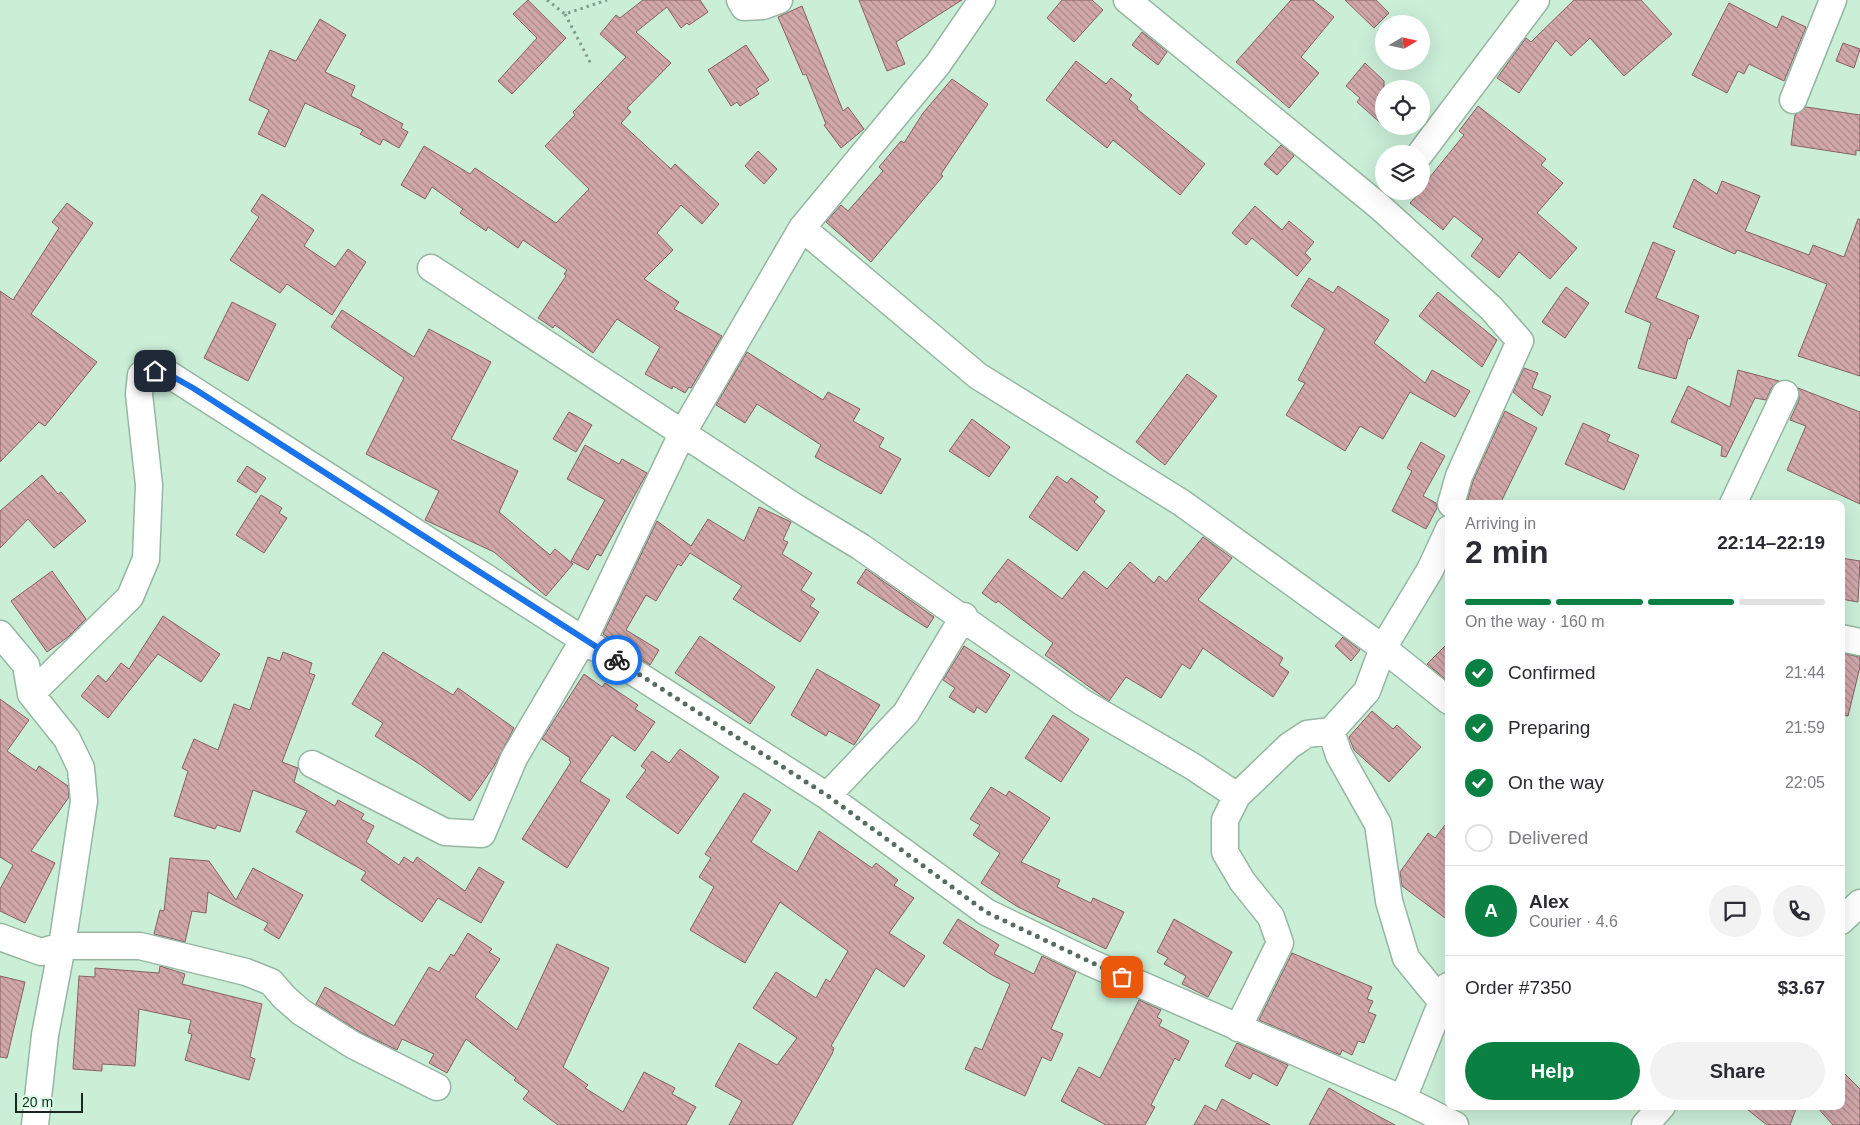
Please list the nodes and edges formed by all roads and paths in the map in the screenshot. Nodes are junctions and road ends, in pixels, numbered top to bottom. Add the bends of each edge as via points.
1 (547, 0) edge
2 (608, 0) edge
3 (740, 0) edge
4 (779, 0) edge
5 (982, 0) edge
6 (1127, 0) edge
7 (1536, 0) edge
8 (1833, 0) edge
9 (565, 14) junction
10 (591, 64) dead end
11 (1792, 100) dead end
12 (1427, 145) edge
13 (1375, 191) edge
14 (1387, 200) edge
15 (802, 228) junction
16 (431, 268) dead end
17 (1785, 394) dead end
18 (682, 434) junction
19 (1452, 500) edge
20 (1735, 500) edge
21 (1445, 538) edge
22 (964, 616) junction
23 (0, 634) edge
24 (584, 639) junction
25 (1845, 639) edge
26 (1860, 642) edge
27 (1383, 648) junction
28 (31, 694) junction
29 (1445, 698) edge
30 (1331, 731) junction
31 (312, 764) dead end
32 (828, 796) junction
33 (1238, 796) junction
34 (1860, 903) edge
35 (1845, 917) edge
36 (0, 937) edge
37 (62, 946) junction
38 (1445, 993) edge
39 (1445, 996) edge
40 (1238, 1028) junction
41 (438, 1087) dead end
42 (1403, 1099) junction
43 (1658, 1110) edge
44 (35, 1125) edge
45 (1455, 1125) edge
46 (1645, 1125) edge

1 - 9 path
2 - 9 path
3 - 4 street via 744,7 763,6
5 - 15 street via 938,64
6 - 13 street
7 - 12 street
8 - 11 street
9 - 10 path
14 - 19 street via 1520,341 1459,476
15 - 18 street
15 - 27 street via 978,376 1182,503
16 - 18 street
17 - 20 street
18 - 22 street via 861,546
18 - 24 street
21 - 27 street via 1430,570
22 - 32 street via 906,713
22 - 33 street via 1082,702
23 - 28 street via 26,665
24 - 28 street via 193,388 155,371 141,375 139,394 149,485 146,558 130,597
24 - 31 street via 514,758 482,834 445,832
24 - 32 street
25 - 26 street
27 - 29 street
27 - 30 street via 1367,691
28 - 37 street via 68,739 81,768 84,801
30 - 33 street via 1307,734 1289,746
30 - 38 street via 1338,755 1378,824 1390,901 1406,958
32 - 40 street via 986,912
33 - 40 street via 1225,820 1225,852 1242,881 1271,917 1280,943
34 - 35 street
36 - 37 street via 41,952
37 - 41 street via 140,946 246,972 271,982 301,1012 353,1045
37 - 44 street via 46,1035
39 - 42 street
40 - 42 street
42 - 45 street
43 - 46 street

